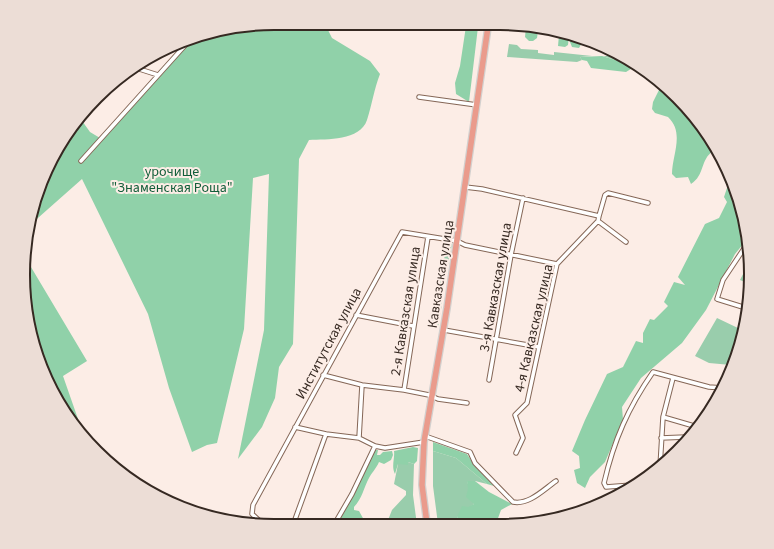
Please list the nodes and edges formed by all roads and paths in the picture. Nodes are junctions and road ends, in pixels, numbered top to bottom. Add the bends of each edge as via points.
1 (488, 30) edge
2 (182, 49) edge
3 (141, 70) edge
4 (158, 75) junction
5 (419, 97) dead end
6 (477, 105) junction
7 (81, 160) dead end
8 (465, 187) junction
9 (523, 198) junction
10 (648, 202) dead end
11 (599, 216) junction
12 (598, 221) junction
13 (428, 237) junction
14 (457, 241) junction
15 (626, 242) dead end
16 (742, 251) edge
17 (511, 255) junction
18 (557, 264) junction
19 (742, 307) edge
20 (356, 315) junction
21 (413, 326) junction
22 (444, 330) junction
23 (496, 340) junction
24 (539, 347) junction
25 (323, 375) junction
26 (673, 378) junction
27 (489, 380) dead end
28 (362, 385) junction
29 (717, 387) edge
30 (404, 390) junction
31 (432, 397) junction
32 (467, 403) dead end
33 (663, 417) junction
34 (691, 425) edge
35 (295, 427) junction
36 (326, 434) junction
37 (682, 437) edge
38 (359, 438) junction
39 (661, 438) junction
40 (425, 439) junction
41 (375, 446) junction
42 (516, 452) dead end
43 (660, 459) edge
44 (556, 481) dead end
45 (621, 486) edge
46 (256, 518) edge
47 (295, 519) edge
48 (337, 519) edge
49 (426, 519) edge

1 - 6 main road, Кавказская улица
2 - 4 street
3 - 4 street
4 - 7 street
5 - 6 street
6 - 8 main road, Кавказская улица
8 - 9 street
8 - 14 main road, Кавказская улица
9 - 11 street
9 - 17 street, 3-я Кавказская улица
10 - 11 street via 609,193 606,194
11 - 12 street
12 - 15 street
12 - 18 street, 4-я Кавказская улица
13 - 14 street, Институтская улица
13 - 20 street, Институтская улица via 402,232
13 - 21 street, 2-я Кавказская улица
14 - 17 street, Институтская улица
14 - 22 main road, Кавказская улица
16 - 19 street via 724,280 717,299
17 - 18 street, Институтская улица
17 - 23 street, 3-я Кавказская улица
18 - 24 street, 4-я Кавказская улица
20 - 21 street
20 - 25 street, Институтская улица
21 - 30 street, 2-я Кавказская улица
22 - 23 street
22 - 31 main road, Кавказская улица
23 - 24 street
23 - 27 street, 3-я Кавказская улица
24 - 42 street, 4-я Кавказская улица via 527,403 515,415 523,438
25 - 28 street
25 - 35 street, Институтская улица
26 - 29 street
26 - 33 street
26 - 45 street via 653,372 625,416 604,483 606,487
28 - 30 street
28 - 38 street
30 - 31 street
31 - 32 street
31 - 40 main road, Кавказская улица
33 - 34 street
33 - 39 street
35 - 36 street
35 - 46 street, Институтская улица via 253,505 252,514
36 - 38 street
36 - 47 street
37 - 39 street
38 - 41 street
39 - 43 street
40 - 41 street via 385,448
40 - 44 street via 470,452 478,467 513,502 527,502
40 - 49 main road, Кавказская улица via 422,485
41 - 48 street

